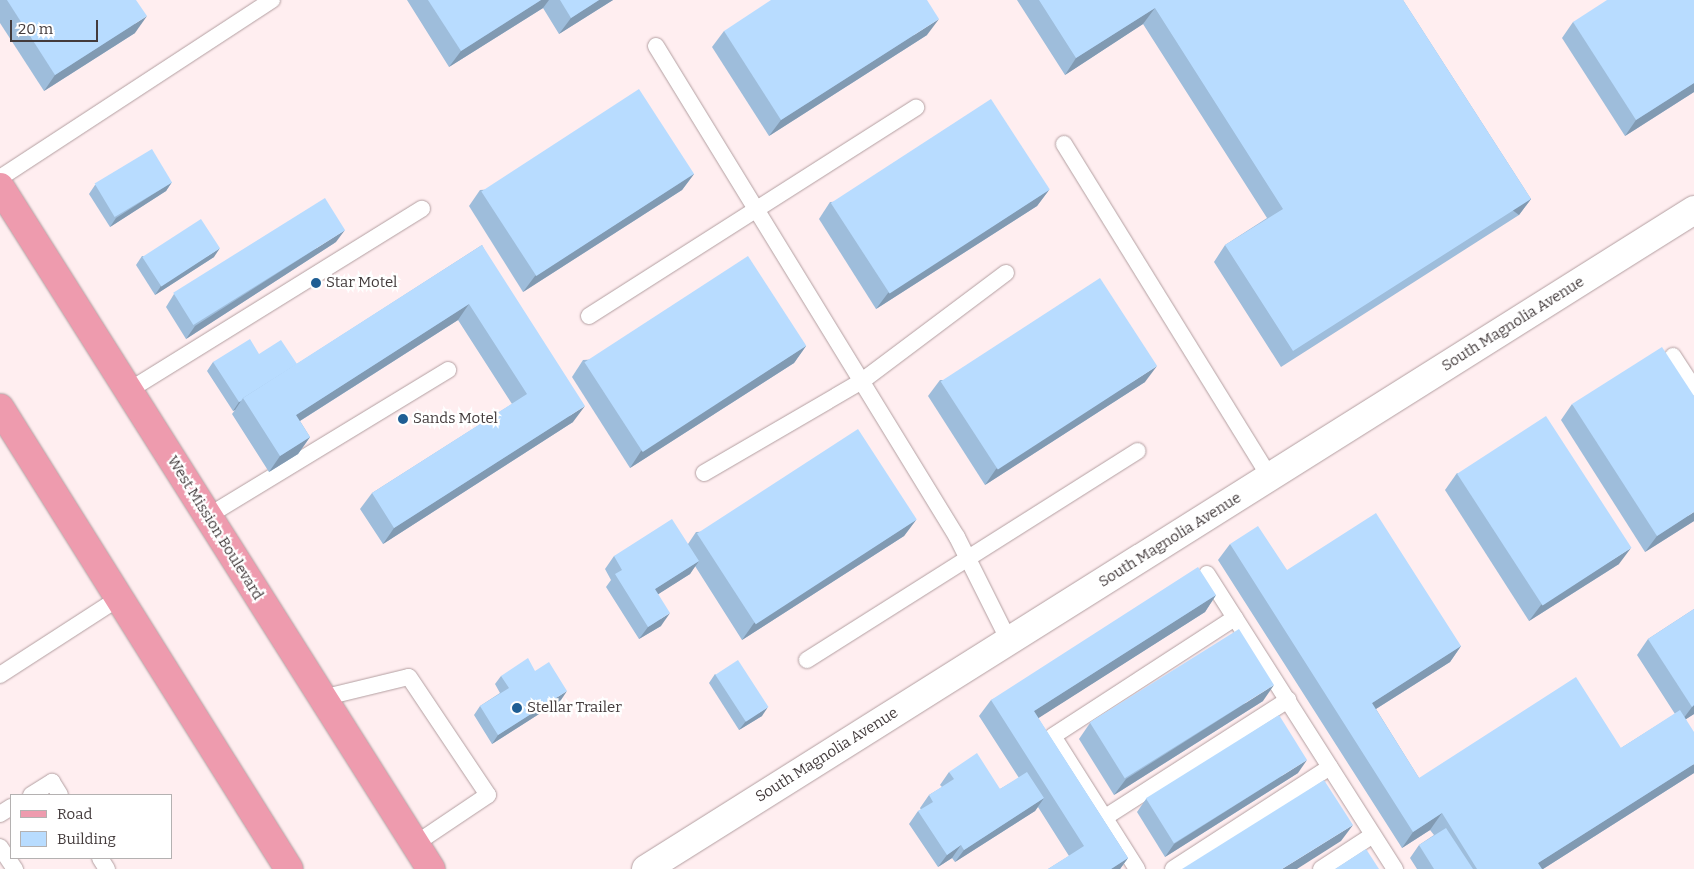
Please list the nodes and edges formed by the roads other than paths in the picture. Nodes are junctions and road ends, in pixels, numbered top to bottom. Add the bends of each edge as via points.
1 (272, 0) edge
2 (656, 46) dead end
3 (916, 108) dead end
4 (1064, 144) dead end
5 (0, 178) edge
6 (0, 187) edge
7 (756, 208) junction
8 (422, 209) dead end
9 (1694, 210) edge
10 (1006, 273) dead end
11 (589, 316) dead end
12 (1673, 356) dead end
13 (448, 370) dead end
14 (862, 381) junction
15 (1694, 388) edge
16 (128, 391) junction
17 (0, 408) edge
18 (1138, 450) dead end
19 (704, 473) dead end
20 (1270, 477) junction
21 (208, 516) junction
22 (968, 557) junction
23 (1207, 574) dead end
24 (119, 598) junction
25 (1236, 618) junction
26 (1010, 640) junction
27 (807, 660) dead end
28 (0, 675) edge
29 (322, 698) junction
30 (1288, 700) junction
31 (1330, 767) junction
32 (33, 794) edge
33 (59, 794) edge
34 (1104, 818) junction
35 (1373, 836) junction
36 (415, 844) junction
37 (0, 847) edge
38 (15, 869) edge
39 (289, 869) edge
40 (431, 869) edge
41 (646, 869) edge
42 (1137, 869) edge
43 (1173, 869) edge
44 (1321, 869) edge
45 (1395, 869) edge

1 - 5 lane
2 - 7 lane
3 - 7 lane
4 - 20 lane
6 - 16 main road, West Mission Boulevard
7 - 11 lane
7 - 14 lane
8 - 16 lane
9 - 20 street, South Magnolia Avenue
10 - 14 lane
12 - 15 lane
13 - 21 lane
14 - 19 lane
14 - 22 lane
16 - 21 main road, West Mission Boulevard
17 - 24 main road
18 - 22 lane
20 - 26 street, South Magnolia Avenue
21 - 29 main road, West Mission Boulevard
22 - 26 lane
22 - 27 lane
23 - 25 lane
24 - 28 lane
24 - 39 main road
25 - 30 lane
25 - 34 lane via 1053,736
26 - 41 street, South Magnolia Avenue
29 - 36 main road, West Mission Boulevard
29 - 36 lane via 409,677 488,795
30 - 31 lane
30 - 34 lane
31 - 35 lane
31 - 43 lane
32 - 33 lane via 52,782
34 - 42 lane
35 - 44 lane
35 - 45 lane
36 - 40 main road, West Mission Boulevard
37 - 38 lane

